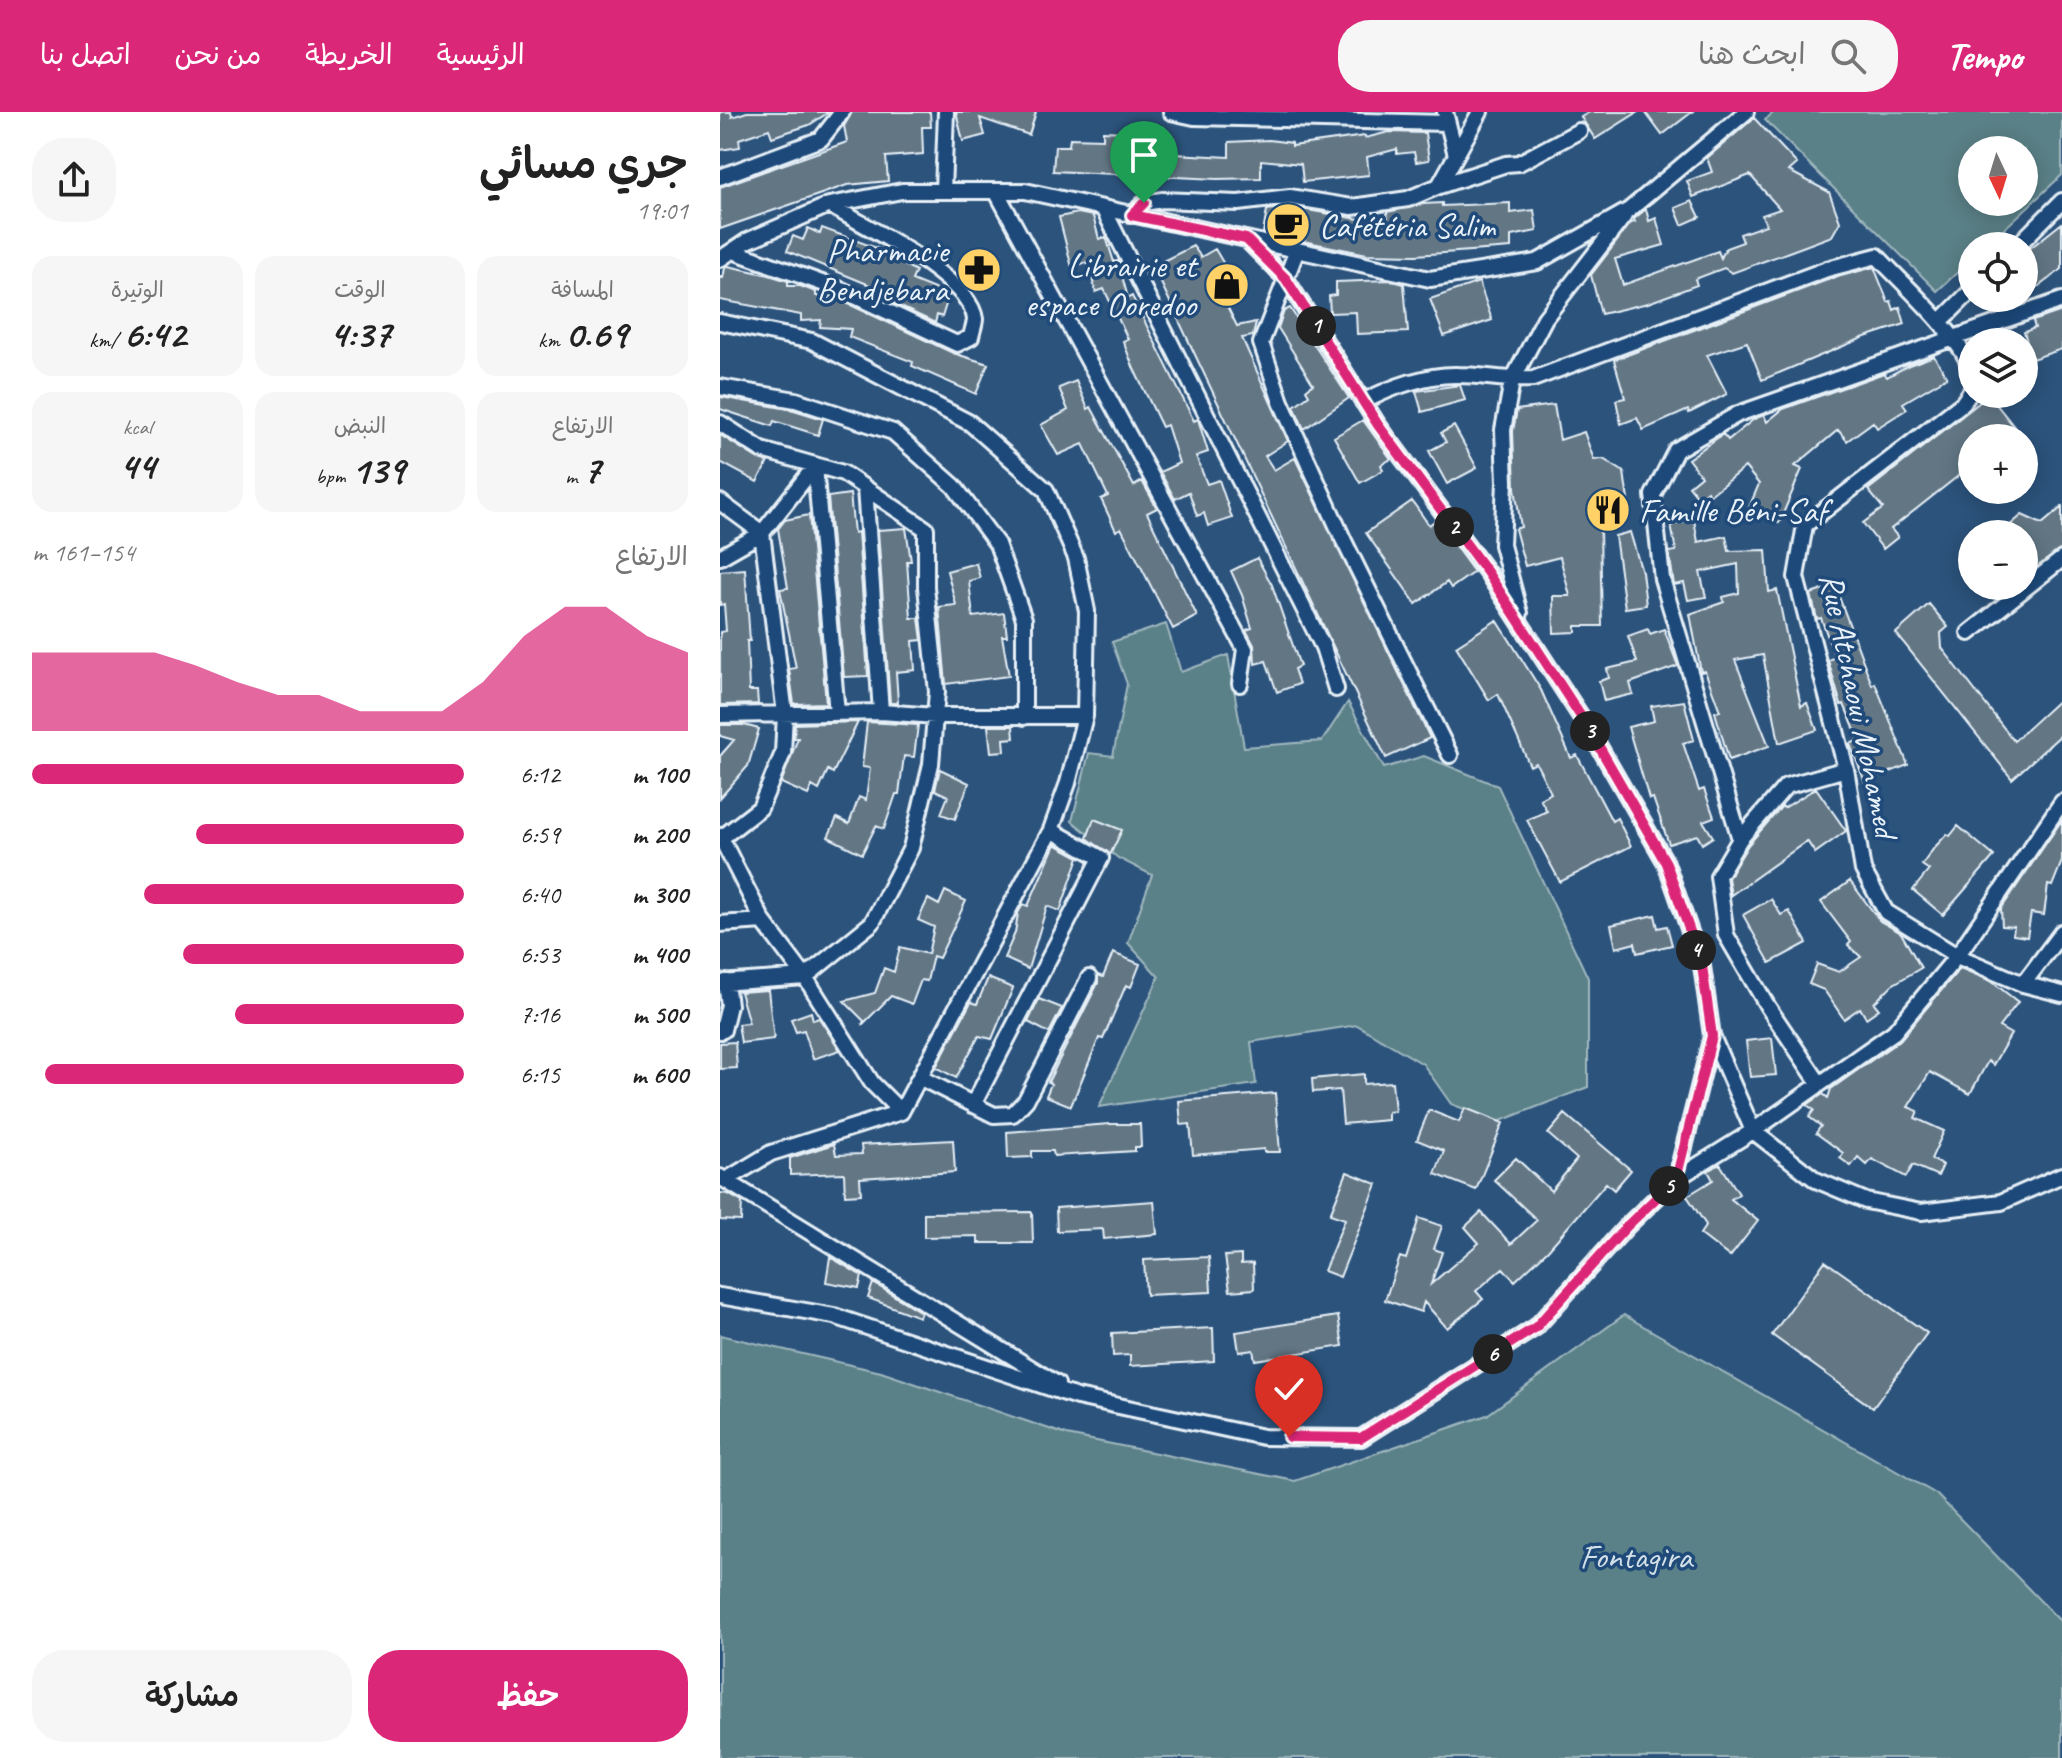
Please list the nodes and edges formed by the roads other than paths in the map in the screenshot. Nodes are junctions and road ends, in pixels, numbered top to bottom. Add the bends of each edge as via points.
1 (842, 112) edge
2 (946, 112) edge
3 (1171, 112) edge
4 (1480, 112) edge
5 (1746, 112) edge
6 (1445, 118) edge
7 (1579, 131) dead end
8 (1456, 155) junction
9 (720, 177) edge
10 (1439, 186) junction
11 (943, 191) junction
12 (996, 191) junction
13 (2062, 201) edge
14 (829, 205) junction
15 (1103, 208) junction
16 (1629, 210) junction
17 (1132, 215) junction
18 (2031, 232) edge
19 (1246, 239) junction
20 (1297, 250) junction
21 (726, 255) edge
22 (1286, 279) junction
23 (2062, 300) edge
24 (1958, 304) edge
25 (720, 322) edge
26 (1940, 322) junction
27 (1953, 338) junction
28 (1958, 346) edge
29 (1512, 381) junction
30 (720, 387) edge
31 (1363, 402) junction
32 (1958, 407) edge
33 (720, 423) edge
34 (815, 466) junction
35 (865, 488) junction
36 (720, 502) edge
37 (762, 533) junction
38 (720, 557) edge
39 (2062, 559) edge
40 (2062, 576) edge
41 (2038, 578) edge
42 (2038, 581) edge
43 (2010, 600) edge
44 (1523, 627) junction
45 (1969, 633) dead end
46 (1240, 684) dead end
47 (1336, 689) dead end
48 (881, 712) junction
49 (837, 713) junction
50 (785, 714) junction
51 (720, 715) edge
52 (935, 716) junction
53 (1085, 716) junction
54 (1024, 717) junction
55 (1450, 755) dead end
56 (1846, 769) junction
57 (2062, 802) edge
58 (1051, 830) junction
59 (721, 838) edge
60 (1740, 839) junction
61 (726, 866) edge
62 (763, 921) junction
63 (720, 924) edge
64 (2062, 932) edge
65 (1957, 956) junction
66 (805, 977) junction
67 (1089, 978) dead end
68 (723, 983) edge
69 (2023, 984) junction
70 (2062, 994) edge
71 (720, 1031) edge
72 (1712, 1036) junction
73 (921, 1078) junction
74 (1819, 1083) junction
75 (973, 1105) junction
76 (901, 1112) junction
77 (1753, 1131) junction
78 (2062, 1175) edge
79 (1676, 1179) junction
80 (722, 1182) edge
81 (720, 1296) edge
82 (1030, 1368) junction
83 (1035, 1383) junction
84 (1077, 1397) junction

1 - 9 street via 821,139
2 - 11 street
3 - 6 street via 1194,117
4 - 8 street
5 - 16 street
6 - 8 street
7 - 10 street via 1519,163
8 - 10 street
10 - 17 street via 1408,199 1352,207 1290,197 1238,203 1162,200 1144,203
11 - 12 street
11 - 14 street via 902,191
12 - 15 street via 1025,191
12 - 46 street via 1245,649
13 - 18 street
14 - 21 street
14 - 21 street via 936,268 970,304 975,320 971,337 957,344 844,291
15 - 17 street
15 - 47 street via 1323,647
16 - 20 street via 1537,262 1430,279
16 - 29 street via 1545,318
17 - 19 street
19 - 20 street
19 - 22 street
20 - 22 street
22 - 31 street
22 - 55 street via 1261,343 1281,402
23 - 27 street
24 - 26 street
25 - 53 street via 812,341 970,423 1046,490 1076,558 1087,611
26 - 27 street
26 - 29 street via 1877,256 1827,269 1533,379
27 - 28 street
27 - 60 street via 1738,414 1676,450 1653,495 1662,579
29 - 31 street via 1456,375 1391,387
29 - 44 street via 1503,430 1502,545
30 - 54 street via 796,400 893,432 954,486 997,544 1024,619
31 - 44 street
32 - 56 street, Rue Atchaoui Mohamed via 1805,525 1796,577
33 - 34 street via 762,450
34 - 35 street via 843,473
34 - 37 street
34 - 49 street
35 - 48 street
35 - 52 street via 926,529
36 - 37 street
37 - 38 street
37 - 50 street
39 - 41 street
40 - 42 street
43 - 45 street
44 - 72 street via 1666,863 1702,966
48 - 49 street
48 - 52 street
49 - 50 street
50 - 51 street
50 - 59 street via 783,753 760,808
52 - 54 street
52 - 66 street via 931,764 911,848 872,923
53 - 54 street
53 - 58 street
56 - 60 street via 1786,786
56 - 65 street, Rue Atchaoui Mohamed via 1863,870 1886,912
57 - 65 street
58 - 73 street
58 - 75 street via 1101,858
59 - 61 street
60 - 74 street via 1718,876 1726,935
61 - 62 street
62 - 63 street
62 - 66 street
64 - 69 street
65 - 69 street, Rue Atchaoui Mohamed
65 - 74 street via 1894,1032
66 - 68 street
66 - 76 street via 872,1083
67 - 75 street via 1023,1106 1000,1116
68 - 71 street via 729,1005
69 - 70 street, Rue Atchaoui Mohamed
72 - 77 street
72 - 79 street
73 - 75 street
73 - 76 street
74 - 77 street
76 - 80 street via 771,1153
77 - 78 street via 1816,1180 1866,1201 1921,1212 2001,1202
77 - 79 street
79 - 84 street via 1536,1327 1361,1438 1263,1437
80 - 82 street via 740,1188
81 - 83 street via 834,1316
82 - 83 street
82 - 84 street
83 - 84 street

